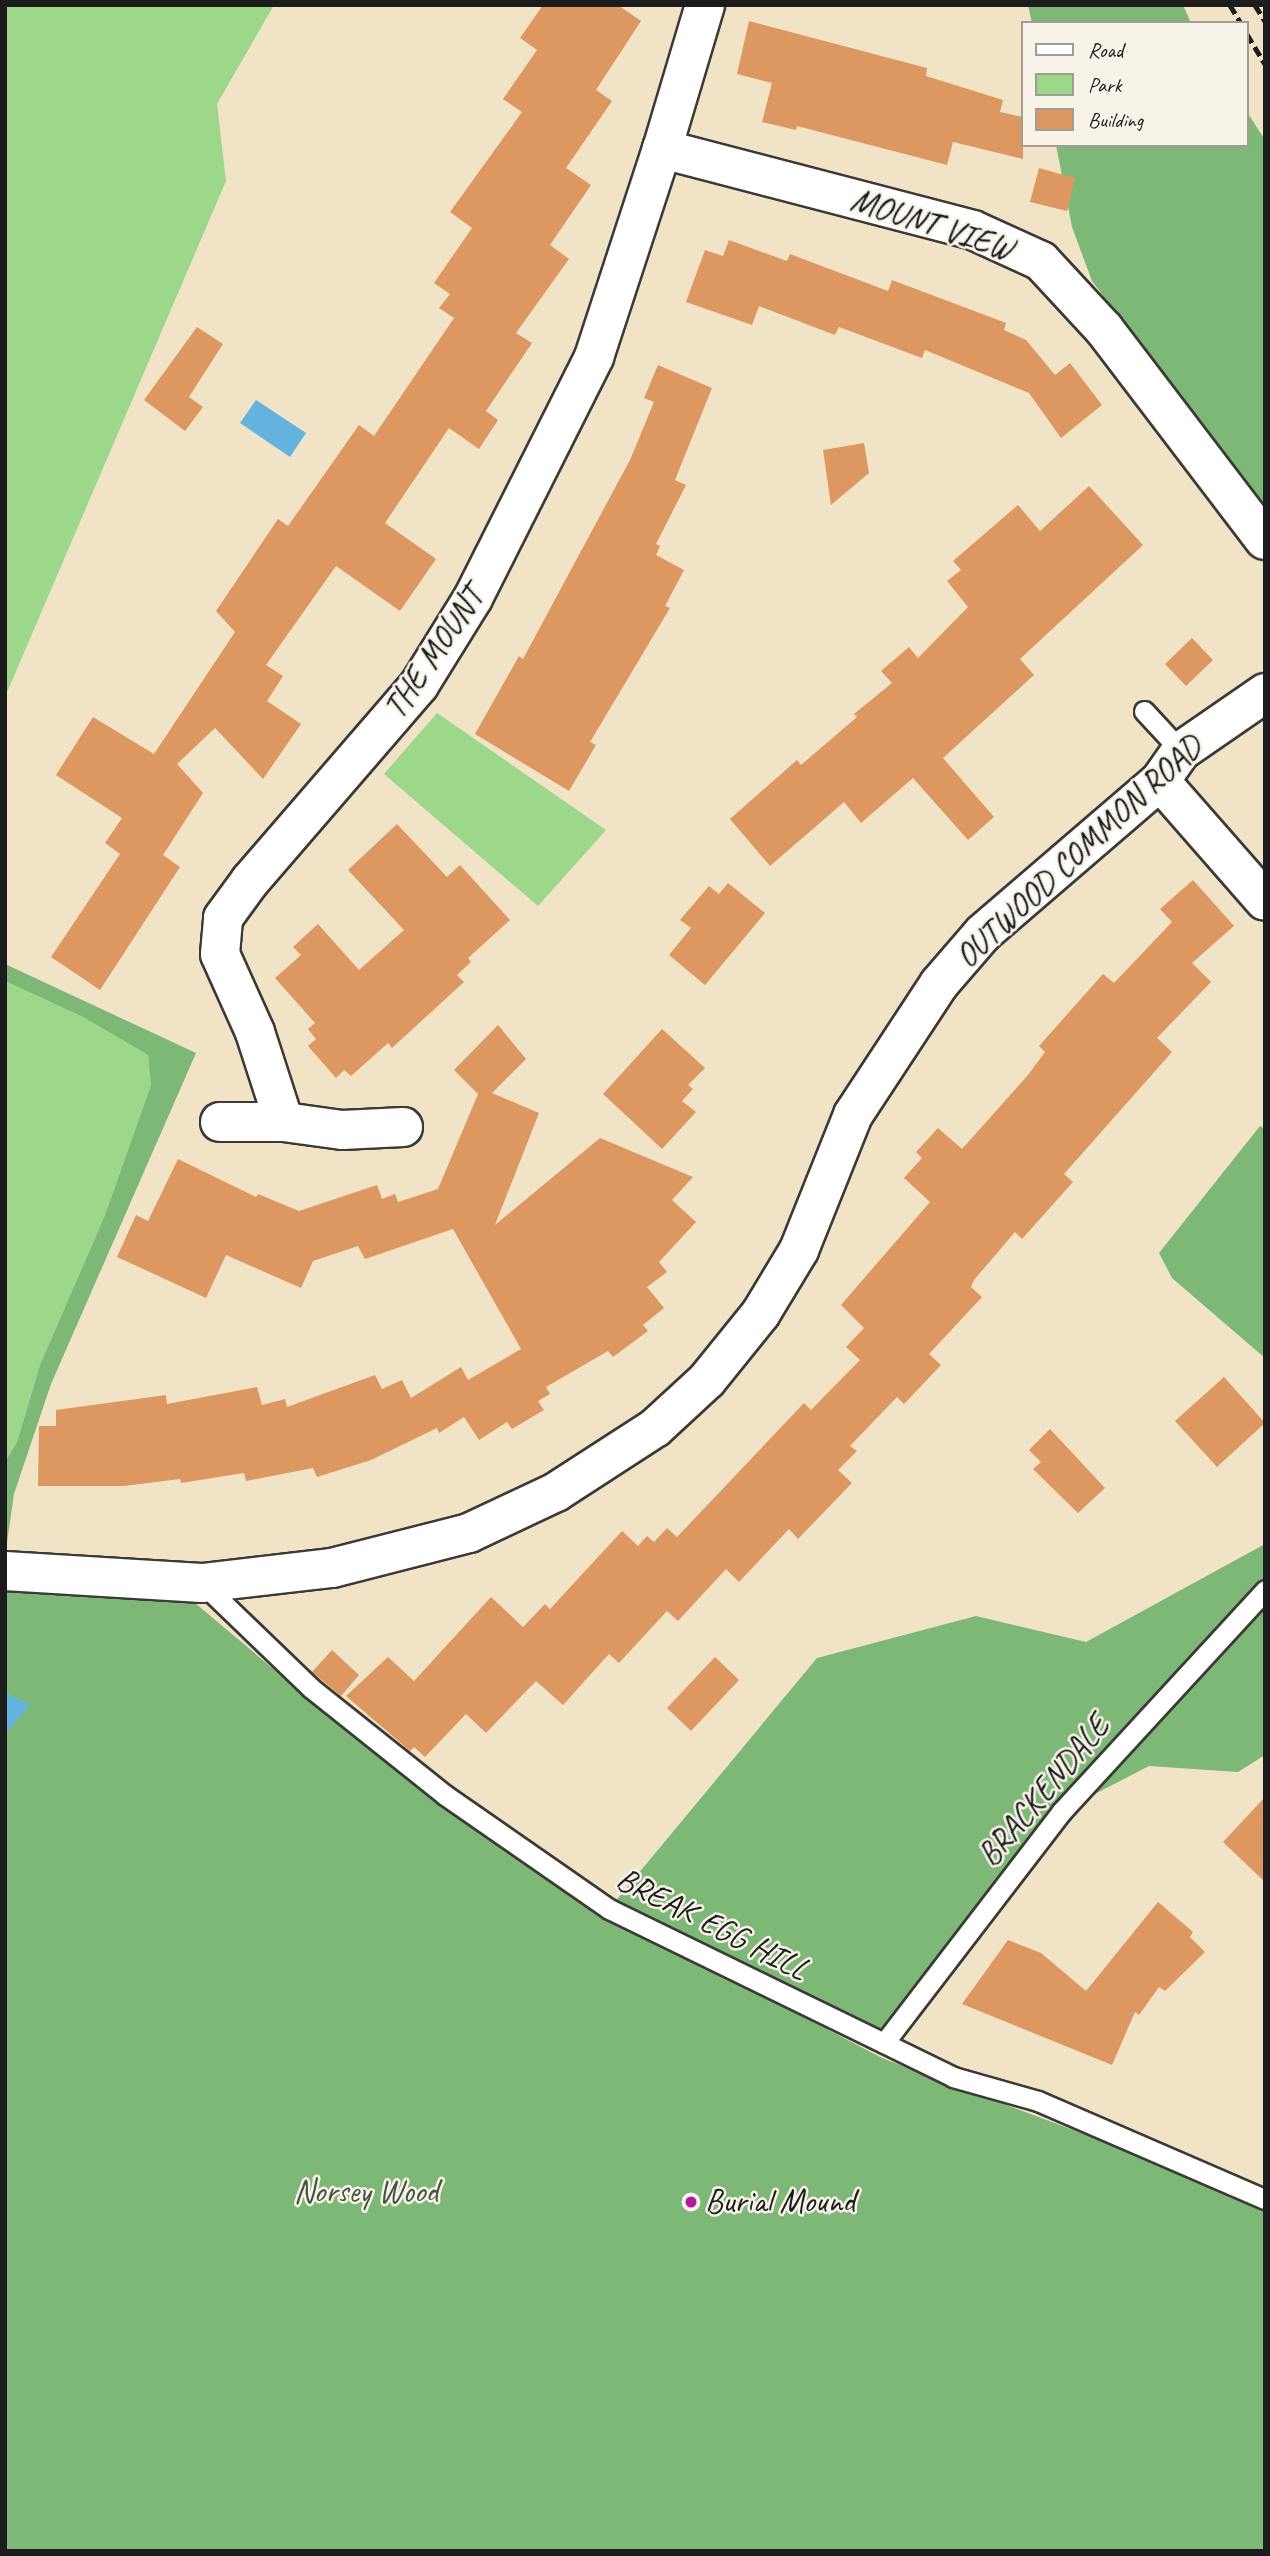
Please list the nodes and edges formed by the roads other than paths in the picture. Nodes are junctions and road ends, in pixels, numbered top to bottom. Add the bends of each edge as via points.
1 (705, 5) edge
2 (662, 149) junction
3 (1265, 540) edge
4 (1265, 693) edge
5 (1143, 711) dead end
6 (1171, 766) junction
7 (1265, 901) edge
8 (220, 1122) dead end
9 (284, 1122) junction
10 (403, 1127) dead end
11 (5, 1571) edge
12 (202, 1583) junction
13 (1265, 1590) edge
14 (884, 2043) junction
15 (1265, 2199) edge

1 - 2 street
2 - 3 street, MOUNT VIEW via 973,230 1041,261 1104,329
2 - 9 street, THE MOUNT via 594,358 473,598 419,685 223,918 220,954 255,1032
4 - 6 street, OUTWOOD COMMON ROAD
5 - 6 lane
6 - 7 street
6 - 12 street, OUTWOOD COMMON ROAD via 983,933 939,984 853,1115 799,1251 761,1313 708,1380 655,1428 556,1492 469,1533 332,1568
8 - 9 street
9 - 10 street via 342,1130
11 - 12 street, OUTWOOD COMMON ROAD
12 - 14 lane, BREAK EGG HILL via 311,1688 444,1794 557,1875 609,1909
13 - 14 lane, BRACKENDALE via 1062,1811
14 - 15 lane, BREAK EGG HILL via 953,2077 1038,2101

